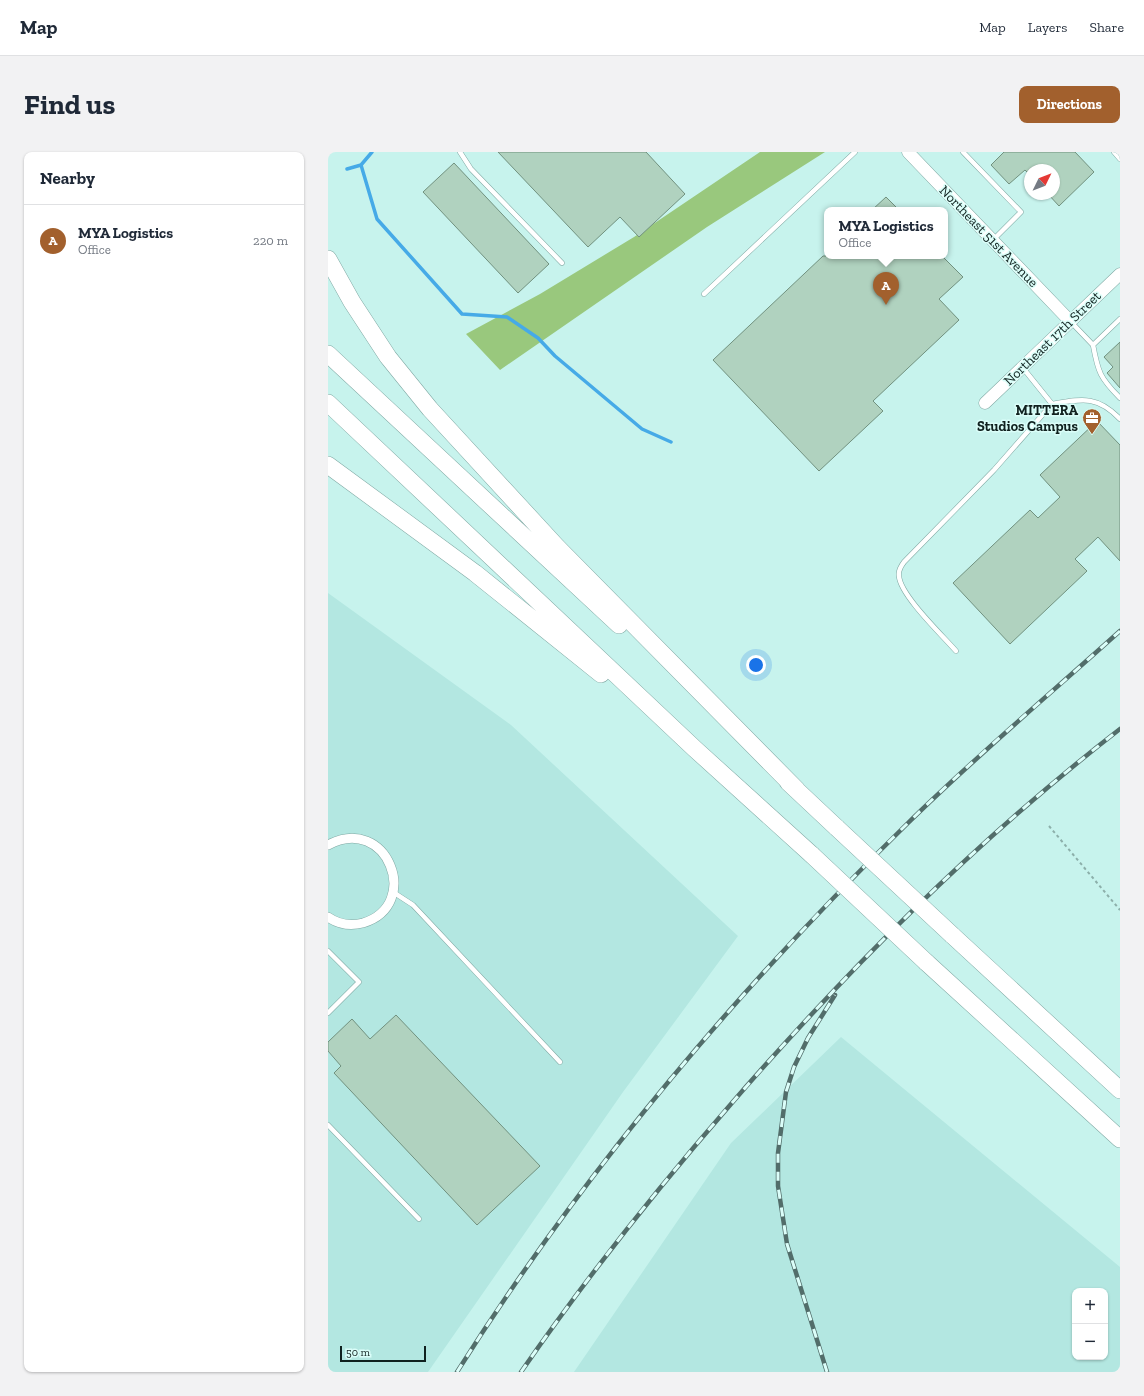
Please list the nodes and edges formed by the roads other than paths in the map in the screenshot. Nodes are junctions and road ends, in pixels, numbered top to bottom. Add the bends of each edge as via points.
1 (460, 152) edge
2 (855, 152) edge
3 (909, 152) edge
4 (962, 152) edge
5 (1114, 152) edge
6 (1120, 159) edge
7 (993, 241) junction
8 (328, 259) edge
9 (562, 263) dead end
10 (1119, 276) edge
11 (704, 294) dead end
12 (1120, 319) edge
13 (1070, 320) junction
14 (1093, 345) junction
15 (328, 354) edge
16 (1022, 367) junction
17 (1120, 398) edge
18 (328, 403) edge
19 (985, 403) dead end
20 (1052, 404) junction
21 (1120, 419) edge
22 (328, 465) edge
23 (956, 651) dead end
24 (695, 749) junction
25 (797, 790) junction
26 (328, 846) edge
27 (393, 892) junction
28 (329, 921) edge
29 (328, 951) edge
30 (328, 1013) edge
31 (985, 1016) junction
32 (560, 1062) dead end
33 (1120, 1090) edge
34 (328, 1125) edge
35 (1120, 1139) edge
36 (1120, 1151) edge
37 (419, 1219) dead end

1 - 9 lane via 471,169
2 - 11 lane
3 - 7 street, Northeast 51st Avenue
4 - 7 lane via 1021,212
5 - 6 lane
7 - 13 street, Northeast 51st Avenue
8 - 25 highway via 388,357 430,409 557,546
10 - 13 street, Northeast 17th Street
12 - 14 lane
13 - 14 lane
13 - 16 street, Northeast 17th Street
14 - 17 lane via 1097,369 1105,383
15 - 25 highway
16 - 19 street, Northeast 17th Street
16 - 20 lane
18 - 24 highway
20 - 21 lane via 1081,399 1097,402 1110,409
20 - 23 lane via 994,470 900,569 898,577 908,597
22 - 24 highway via 475,573
24 - 31 highway, bridge
25 - 33 highway, bridge
26 - 27 street via 350,838 363,840 375,846 392,866
27 - 28 street via 380,914 369,921 351,924
27 - 32 lane via 413,905
29 - 30 lane via 359,982
31 - 35 highway
31 - 36 highway
34 - 37 lane

